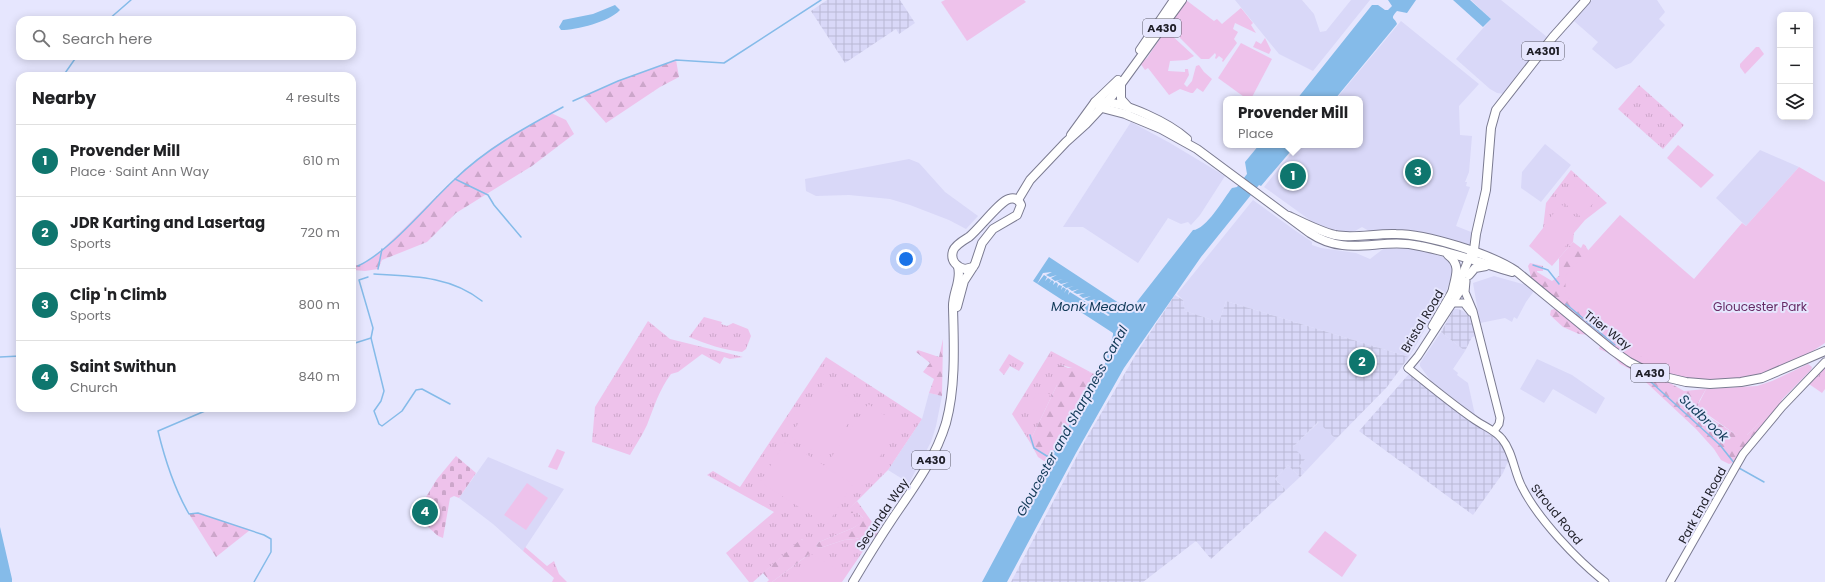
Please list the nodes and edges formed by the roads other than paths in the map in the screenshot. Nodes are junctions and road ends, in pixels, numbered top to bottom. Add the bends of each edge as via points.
1 (1174, 0) edge
2 (1182, 0) edge
3 (1586, 0) edge
4 (1121, 83) junction
5 (1101, 104) junction
6 (1130, 109) junction
7 (1066, 142) junction
8 (1197, 149) junction
9 (1030, 180) junction
10 (1006, 200) junction
11 (1020, 203) junction
12 (1293, 218) junction
13 (1368, 233) junction
14 (1442, 251) junction
15 (1470, 256) junction
16 (958, 266) junction
17 (1491, 266) junction
18 (973, 267) junction
19 (1520, 275) junction
20 (1468, 278) junction
21 (1452, 298) junction
22 (1473, 316) junction
23 (954, 319) junction
24 (1825, 346) edge
25 (1825, 352) edge
26 (1807, 358) junction
27 (1825, 362) edge
28 (1817, 368) junction
29 (1494, 431) junction
30 (853, 582) edge
31 (1605, 582) edge
32 (1670, 582) edge

1 - 5 main road
2 - 4 main road, A430
3 - 15 main road, A4301 via 1553,37 1496,110 1490,138 1484,205
4 - 5 main road, A430
4 - 6 main road via 1121,99
5 - 6 main road
5 - 7 main road, A430
5 - 7 main road via 1076,126
5 - 8 main road, A430 via 1144,121
6 - 8 main road via 1168,125
7 - 9 main road, A430
8 - 12 main road, A430
9 - 10 main road, A430
9 - 11 main road, A430
10 - 11 main road via 1014,198
10 - 16 main road, A430 via 976,231 955,248 952,258
11 - 18 main road, A430 via 1021,209 1017,215 993,229 985,237
12 - 13 main road, A430 via 1335,235
12 - 14 main road, A430 via 1310,233 1328,243 1369,249 1406,244
13 - 14 main road via 1377,240 1407,240
13 - 15 main road, A430 via 1416,235
14 - 15 main road, A430
14 - 21 main road via 1452,258 1457,266
15 - 17 main road, Trier Way / A430
15 - 19 main road, Trier Way / A430 via 1509,266
15 - 20 main road, Bristol Road
15 - 21 main road
16 - 18 main road via 965,269
16 - 23 main road, Secunda Way / A430 via 960,277 953,300
17 - 19 main road, Trier Way / A430
17 - 20 main road via 1478,266
18 - 23 main road, Secunda Way / A430 via 962,286
19 - 26 main road, Trier Way / A430 via 1612,350 1643,370 1661,376 1697,384 1726,384 1768,376
20 - 21 main road, Bristol Road
20 - 22 main road via 1465,292
21 - 22 main road via 1464,303
21 - 29 main road, Bristol Road via 1411,364 1427,383 1476,421
22 - 29 main road via 1500,418
23 - 30 main road, Secunda Way / A430 via 950,406 937,448
24 - 26 main road, Trier Way / A430
25 - 26 main road, Trier Way / A430
25 - 28 main road
27 - 28 main road
28 - 32 main road, Park End Road via 1744,454
29 - 31 main road, Stroud Road via 1506,445 1520,483 1534,506 1571,550

